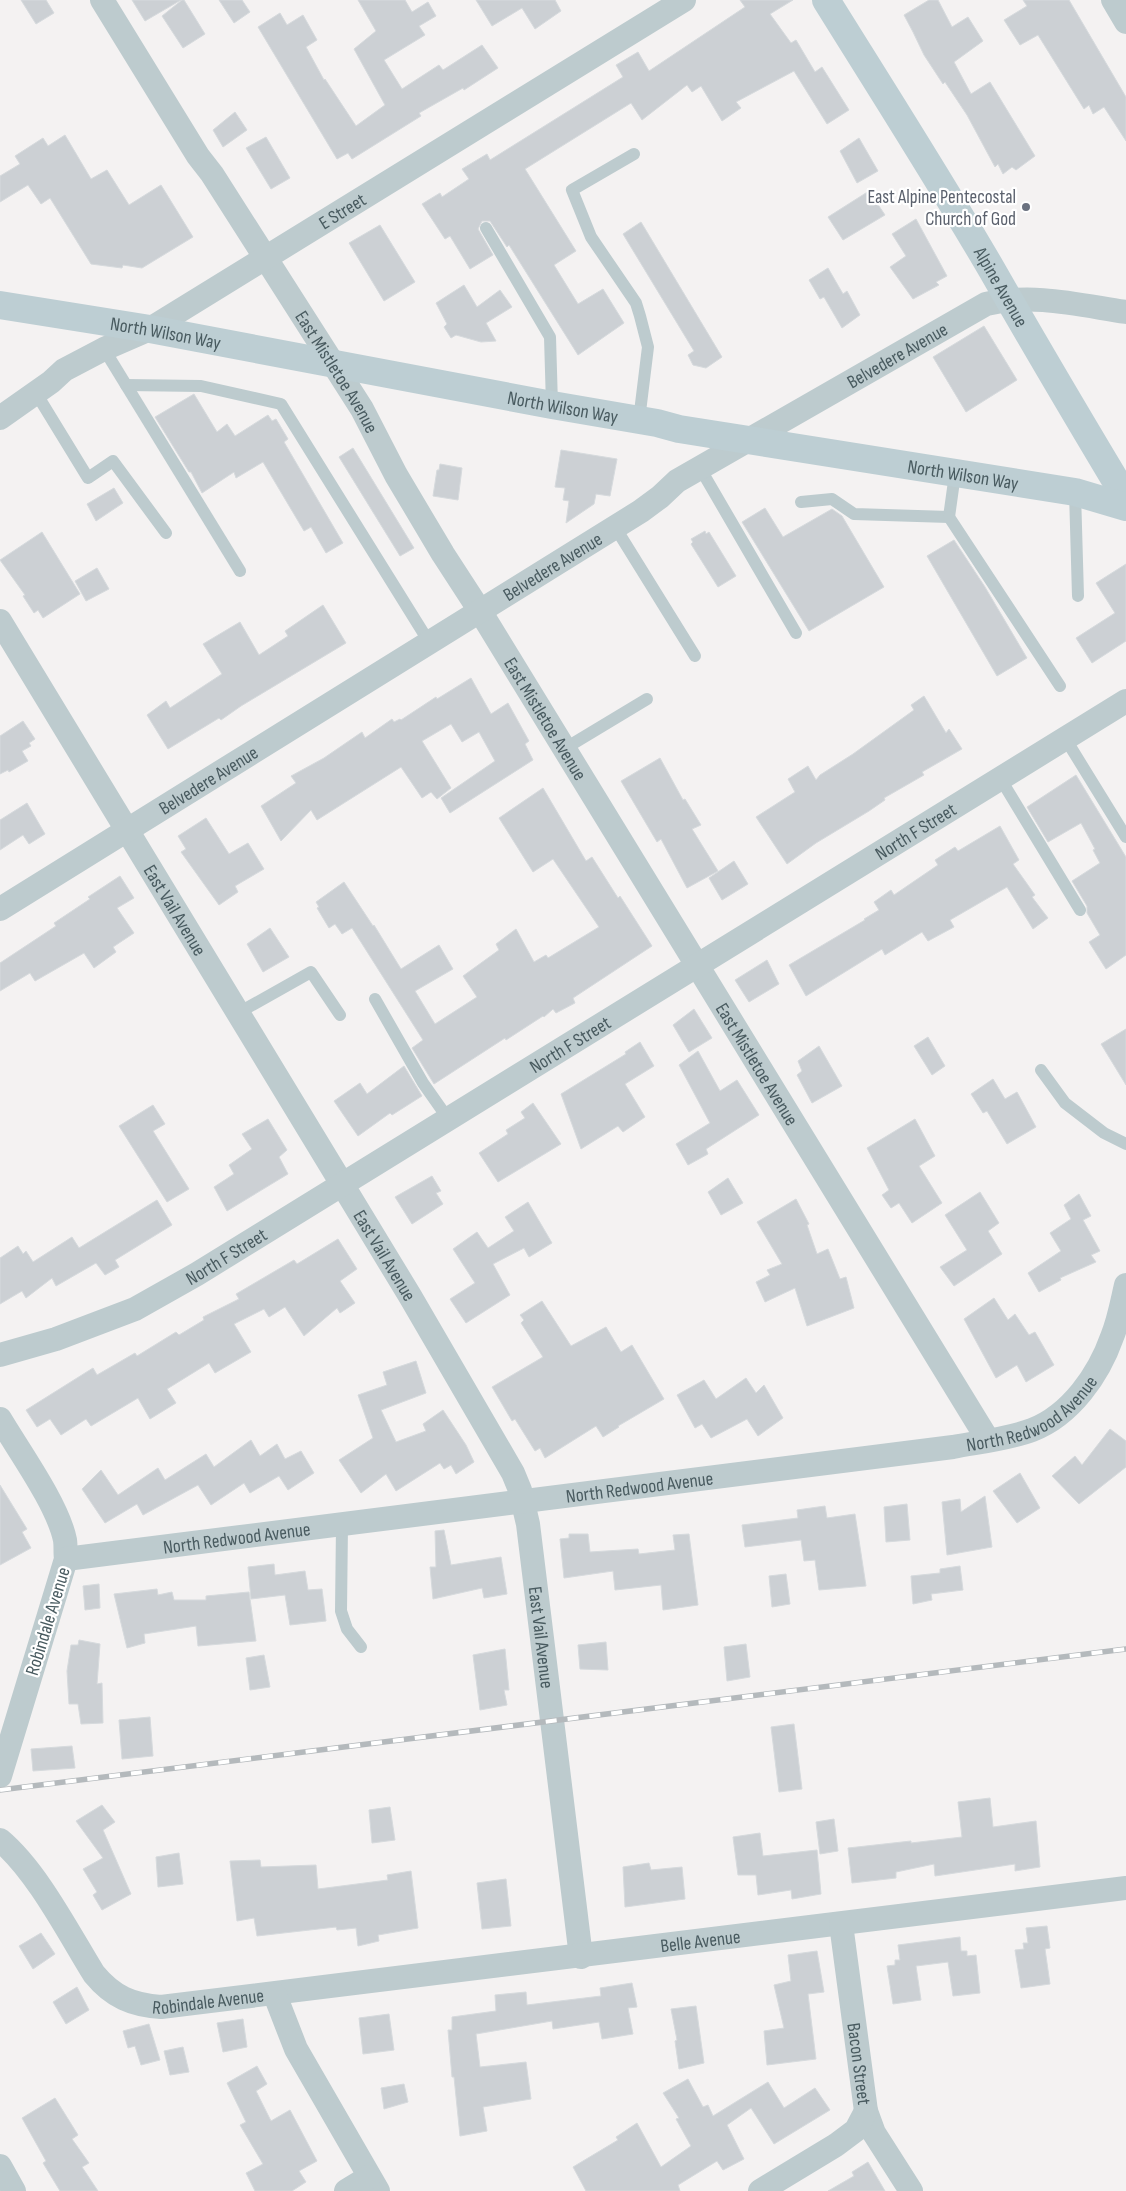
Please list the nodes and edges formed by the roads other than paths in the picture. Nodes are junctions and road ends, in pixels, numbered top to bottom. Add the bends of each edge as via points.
1 (102, 0) edge
2 (684, 0) edge
3 (826, 0) edge
4 (1113, 0) edge
5 (1126, 22) edge
6 (634, 154) dead end
7 (486, 228) dead end
8 (264, 257) junction
9 (1008, 299) junction
10 (0, 305) edge
11 (1126, 312) edge
12 (150, 329) junction
13 (104, 349) junction
14 (332, 363) junction
15 (126, 385) junction
16 (36, 393) junction
17 (552, 405) junction
18 (0, 418) edge
19 (639, 420) junction
20 (748, 440) junction
21 (700, 468) junction
22 (955, 474) junction
23 (1075, 492) junction
24 (1126, 498) edge
25 (801, 502) dead end
26 (1126, 507) edge
27 (949, 517) junction
28 (615, 528) junction
29 (166, 533) dead end
30 (240, 571) dead end
31 (1078, 596) dead end
32 (480, 611) junction
33 (0, 621) edge
34 (796, 633) dead end
35 (429, 642) junction
36 (695, 656) dead end
37 (1060, 686) dead end
38 (647, 699) dead end
39 (1126, 701) edge
40 (1065, 738) junction
41 (564, 749) junction
42 (1000, 778) junction
43 (126, 830) junction
44 (1126, 837) edge
45 (0, 909) edge
46 (1080, 910) dead end
47 (697, 965) junction
48 (375, 999) dead end
49 (238, 1013) junction
50 (340, 1015) dead end
51 (1042, 1070) dead end
52 (449, 1120) junction
53 (1126, 1144) edge
54 (343, 1186) junction
55 (1126, 1285) edge
56 (0, 1354) edge
57 (0, 1419) edge
58 (988, 1440) junction
59 (524, 1503) junction
60 (342, 1525) junction
61 (66, 1560) junction
62 (361, 1647) dead end
63 (8, 1721) edge
64 (0, 1776) edge
65 (0, 1840) edge
66 (1126, 1888) edge
67 (841, 1924) junction
68 (581, 1957) junction
69 (275, 1995) junction
70 (866, 2111) junction
71 (0, 2166) edge
72 (374, 2184) edge
73 (14, 2191) edge
74 (346, 2191) edge
75 (760, 2191) edge
76 (911, 2191) edge

1 - 8 street, East Mistletoe Avenue
2 - 8 street, E Street
3 - 9 main road, Alpine Avenue
4 - 5 street
6 - 19 lane via 572,190 591,237 636,303 648,347
7 - 17 lane via 550,337
8 - 12 street, E Street
8 - 14 street, East Mistletoe Avenue
9 - 11 street, Belvedere Avenue via 1035,298
9 - 20 street, Belvedere Avenue via 986,304
9 - 24 main road, Alpine Avenue
10 - 12 main road, North Wilson Way
12 - 13 street, E Street
12 - 14 main road, North Wilson Way
13 - 15 lane
13 - 16 street, E Street via 64,370
14 - 17 main road, North Wilson Way
14 - 32 street, East Mistletoe Avenue via 362,409 396,475 443,554
15 - 30 lane
15 - 35 lane via 201,386 281,404
16 - 18 street, E Street
16 - 29 lane via 88,478 113,461
17 - 19 main road, North Wilson Way
19 - 20 main road, North Wilson Way
20 - 21 street, Belvedere Avenue
20 - 22 main road, North Wilson Way
21 - 28 street, Belvedere Avenue via 677,481
21 - 34 lane
22 - 23 main road, North Wilson Way
22 - 27 lane
23 - 26 main road, North Wilson Way
23 - 31 lane
25 - 27 lane via 832,499 854,514
27 - 37 lane
28 - 32 street, Belvedere Avenue
28 - 36 lane
32 - 35 street, Belvedere Avenue
32 - 41 street, East Mistletoe Avenue
33 - 43 street, East Vail Avenue
35 - 43 street, Belvedere Avenue
38 - 41 lane
39 - 40 street, North F Street
40 - 42 street, North F Street
40 - 44 lane
41 - 47 street, East Mistletoe Avenue
42 - 46 lane
42 - 47 street, North F Street
43 - 45 street, Belvedere Avenue
43 - 49 street, East Vail Avenue
47 - 52 street, North F Street
47 - 58 street, East Mistletoe Avenue
48 - 52 lane via 423,1083
49 - 50 lane via 311,972
49 - 54 street, East Vail Avenue
51 - 53 lane via 1064,1103 1104,1133
52 - 54 street, North F Street
54 - 56 street, North F Street via 135,1309 56,1339
54 - 59 street, East Vail Avenue via 498,1445
55 - 58 street, North Redwood Avenue via 1113,1336 1102,1360 1078,1395 1046,1423
57 - 61 street, Robindale Avenue via 46,1494 61,1527
58 - 59 street, North Redwood Avenue
59 - 60 street, North Redwood Avenue
59 - 68 street, East Vail Avenue
60 - 61 street, North Redwood Avenue
60 - 62 lane via 341,1611 347,1629
61 - 63 street, Robindale Avenue
63 - 64 street, Robindale Avenue
65 - 69 street, Robindale Avenue via 17,1854 30,1872 103,1986 118,1996 141,2006 161,2007
66 - 67 street, Belle Avenue
67 - 68 street, Belle Avenue
67 - 70 street, Bacon Street
68 - 69 street, Belle Avenue
69 - 72 street, Robindale Avenue via 296,2049
70 - 75 street via 856,2130
70 - 76 street, Bacon Street via 874,2133
71 - 73 street
72 - 74 street

